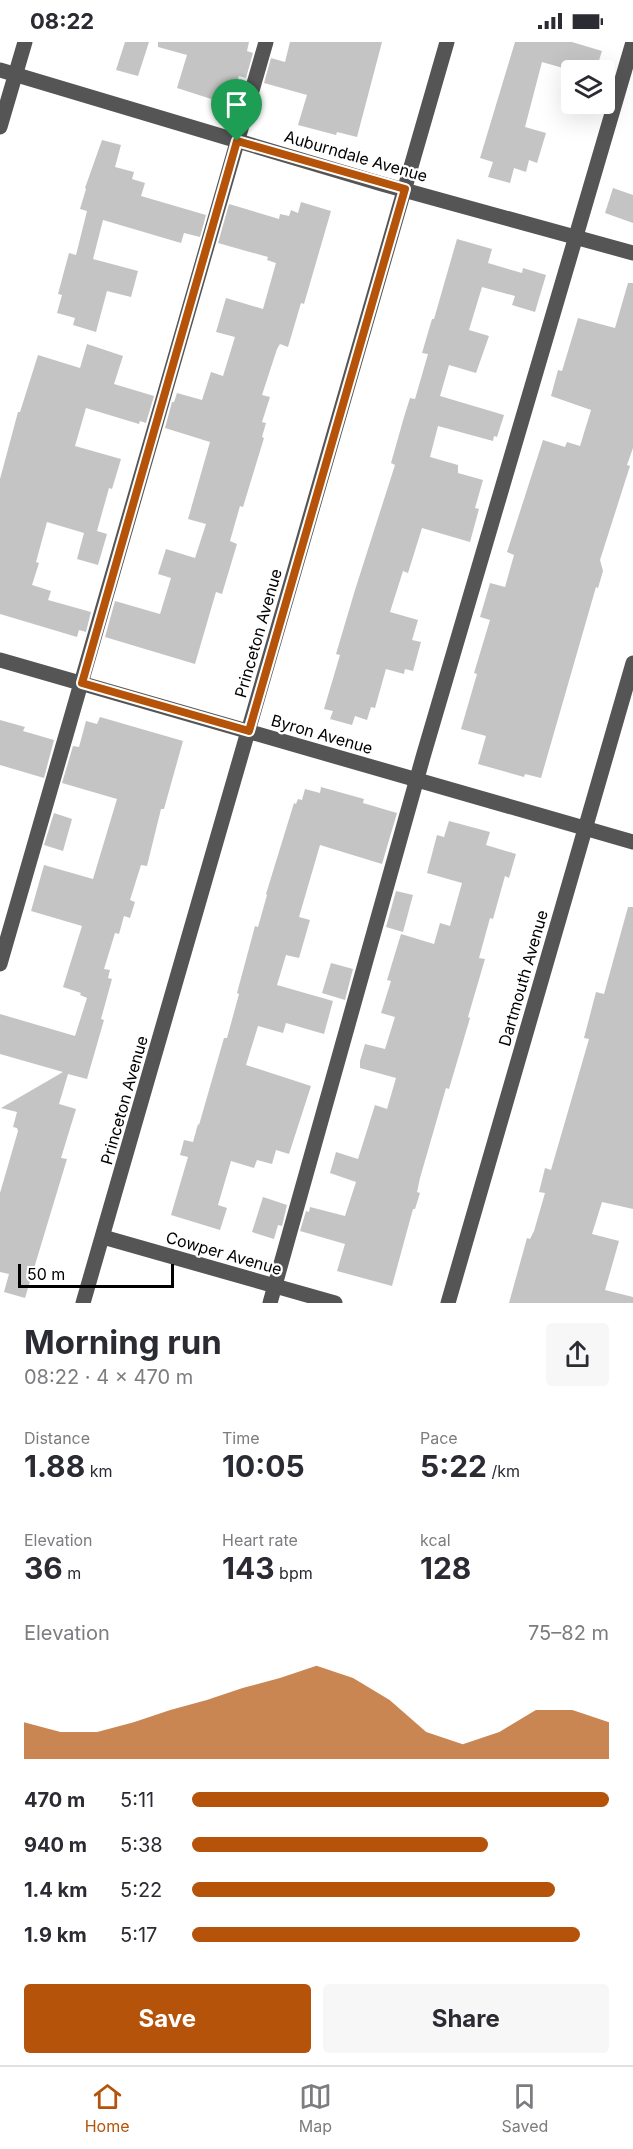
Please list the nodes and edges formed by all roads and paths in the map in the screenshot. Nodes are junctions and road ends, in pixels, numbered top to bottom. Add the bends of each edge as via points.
1 (24, 42) edge
2 (266, 42) edge
3 (447, 42) edge
4 (633, 42) edge
5 (0, 70) edge
6 (15, 75) junction
7 (0, 127) edge
8 (237, 141) junction
9 (405, 189) junction
10 (576, 237) junction
11 (633, 253) edge
12 (0, 660) edge
13 (633, 663) edge
14 (82, 683) junction
15 (249, 731) junction
16 (417, 780) junction
17 (585, 828) junction
18 (633, 842) edge
19 (0, 964) edge
20 (103, 1237) junction
21 (274, 1287) junction
22 (83, 1303) edge
23 (270, 1303) edge
24 (335, 1303) edge
25 (448, 1303) edge

1 - 6 street
2 - 8 street
3 - 9 street, Princeton Avenue
4 - 10 street
5 - 6 street, Auburndale Avenue
6 - 7 street
6 - 8 street, Auburndale Avenue
8 - 9 street, Auburndale Avenue
8 - 14 street
9 - 10 street, Auburndale Avenue
9 - 15 street, Princeton Avenue
10 - 11 street, Auburndale Avenue
10 - 16 street
12 - 14 street, Byron Avenue
13 - 17 street, Dartmouth Avenue
14 - 15 street, Byron Avenue
14 - 19 street
15 - 16 street, Byron Avenue
15 - 20 street, Princeton Avenue
16 - 17 street, Byron Avenue
16 - 21 street
17 - 18 street, Byron Avenue
17 - 25 street, Dartmouth Avenue
20 - 21 street, Cowper Avenue
20 - 22 street, Princeton Avenue
21 - 23 street
21 - 24 street, Cowper Avenue

